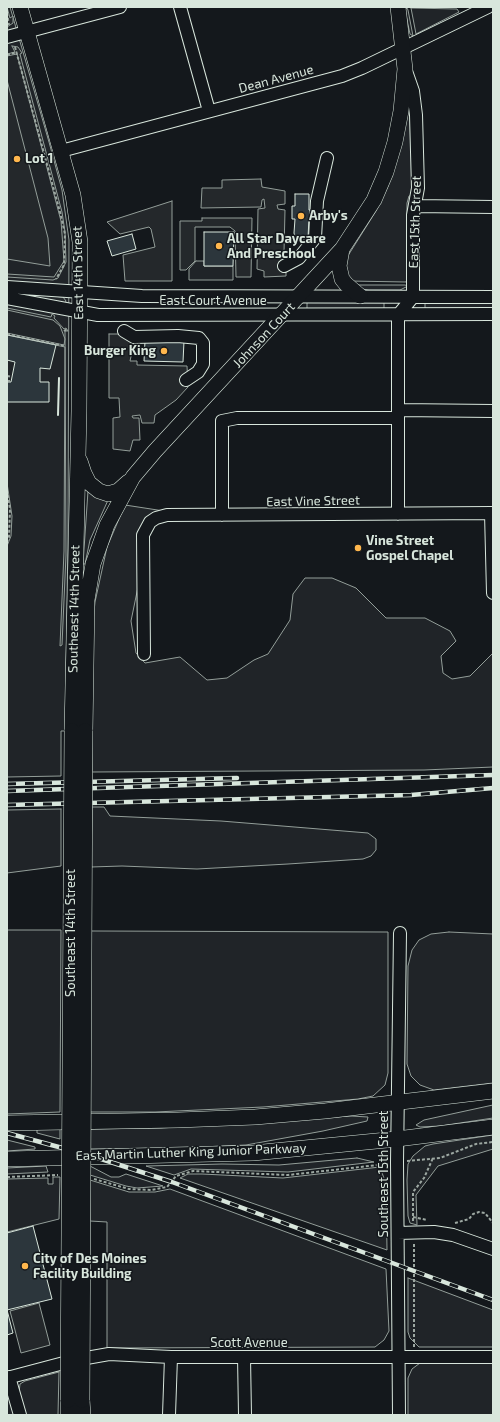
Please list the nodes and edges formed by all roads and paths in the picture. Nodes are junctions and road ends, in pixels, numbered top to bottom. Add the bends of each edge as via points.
1 (20, 7) edge
2 (120, 7) edge
3 (180, 7) edge
4 (398, 7) edge
5 (488, 7) edge
6 (7, 12) edge
7 (8, 32) edge
8 (27, 32) junction
9 (15, 47) dead end
10 (403, 48) junction
11 (20, 52) junction
12 (7, 55) edge
13 (405, 69) junction
14 (209, 111) junction
15 (61, 150) junction
16 (327, 158) dead end
17 (381, 183) joint
18 (416, 206) junction
19 (493, 207) edge
20 (342, 249) junction
21 (284, 266) dead end
22 (56, 279) dead end
23 (7, 287) edge
24 (80, 292) junction
25 (300, 296) junction
26 (360, 296) junction
27 (493, 297) edge
28 (7, 298) edge
29 (413, 298) junction
30 (79, 313) junction
31 (493, 314) edge
32 (281, 315) junction
33 (398, 315) junction
34 (67, 329) dead end
35 (64, 331) dead end
36 (124, 331) dead end
37 (7, 334) edge
38 (65, 346) dead end
39 (7, 376) edge
40 (12, 377) dead end
41 (186, 380) dead end
42 (7, 381) edge
43 (11, 381) dead end
44 (493, 411) edge
45 (398, 414) junction
46 (77, 450) junction
47 (133, 477) junction
48 (7, 490) edge
49 (492, 513) edge
50 (398, 514) junction
51 (222, 515) junction
52 (7, 541) edge
53 (493, 593) edge
54 (144, 654) dead end
55 (78, 731) junction
56 (400, 933) dead end
57 (493, 1092) edge
58 (398, 1103) junction
59 (7, 1123) edge
60 (493, 1127) edge
61 (397, 1139) junction
62 (493, 1142) edge
63 (433, 1158) junction
64 (7, 1159) edge
65 (397, 1162) junction
66 (63, 1175) dead end
67 (7, 1177) edge
68 (89, 1177) dead end
69 (413, 1217) junction
70 (432, 1221) dead end
71 (493, 1223) edge
72 (451, 1224) dead end
73 (398, 1232) junction
74 (414, 1232) junction
75 (493, 1249) edge
76 (171, 1357) junction
77 (244, 1357) junction
78 (414, 1357) junction
79 (493, 1357) edge
80 (399, 1358) junction
81 (8, 1377) edge
82 (75, 1408) edge
83 (20, 1415) edge
84 (170, 1415) edge
85 (245, 1415) edge
86 (399, 1415) edge

1 - 8 main road, East 14th Street
2 - 8 street
3 - 14 street
4 - 10 main road, East 15th Street
5 - 10 street, Dean Avenue
6 - 7 path
7 - 8 street
8 - 15 main road, East 14th Street
9 - 11 path
10 - 13 main road, East 15th Street
10 - 14 street, Dean Avenue via 342,76
11 - 12 path
11 - 22 path via 65,234 64,265
13 - 17 main road, East 15th Street via 395,142
13 - 18 street, East 15th Street via 413,91 416,115
14 - 15 street, Dean Avenue
15 - 24 main road, East 14th Street via 78,219
16 - 21 street via 316,201 315,238 299,258
17 - 20 main road, Johnson Court via 374,200
18 - 19 street
18 - 29 street, East 15th Street via 413,215
20 - 25 main road, Johnson Court
20 - 26 main road via 339,266 342,279
23 - 24 street, East Court Avenue
24 - 25 street, East Court Avenue via 142,296
24 - 30 main road, East 14th Street
25 - 26 street, East Court Avenue
25 - 32 main road, Johnson Court
26 - 29 street, East Court Avenue
27 - 29 street, East Court Avenue
28 - 30 street, East Court Avenue
29 - 33 street
30 - 32 street, East Court Avenue via 124,316
30 - 46 main road, East 14th Street
31 - 33 street, East Court Avenue
32 - 33 street, East Court Avenue
32 - 47 main road, Johnson Court via 154,451
33 - 45 street
34 - 35 path
36 - 41 street via 134,337 199,338 203,343 203,364 198,372
37 - 38 path
39 - 40 path
42 - 43 path
44 - 45 street
45 - 50 street
45 - 51 street via 237,418 222,421
46 - 47 main road via 89,483 99,491 108,494 118,491
46 - 55 main road, Southeast 14th Street
47 - 55 main road, Southeast 14th Street via 107,525 97,549 91,574
48 - 52 path via 10,519
49 - 50 street, East Vine Street
49 - 53 street
50 - 51 street, East Vine Street
51 - 54 street, East Vine Street via 167,515 150,522 143,535
55 - 82 main road, Southeast 14th Street, bridge
56 - 58 street, Southeast 15th Street
57 - 58 main road
58 - 59 main road via 224,1118
58 - 61 street, Southeast 15th Street
60 - 61 main road, East Martin Luther King Junior Parkway
61 - 64 main road, East Martin Luther King Junior Parkway via 253,1152
61 - 65 street, Southeast 15th Street
62 - 63 path via 476,1144 440,1158
63 - 65 path
63 - 69 path via 424,1178 412,1192
65 - 68 path via 288,1175 193,1171 176,1176 167,1187 151,1190 129,1189
65 - 73 street, Southeast 15th Street
66 - 67 path
69 - 70 path
69 - 74 path
71 - 72 path via 485,1213 479,1212 462,1222
73 - 74 street
73 - 80 street, Southeast 15th Street
74 - 75 street via 453,1235
74 - 78 path
76 - 77 street, Scott Avenue
76 - 81 street, Scott Avenue via 109,1354
76 - 84 street
77 - 80 street, Scott Avenue
77 - 85 street
78 - 79 street, Scott Avenue
78 - 80 street, Scott Avenue
80 - 86 street, Southeast 15th Street
81 - 83 street

